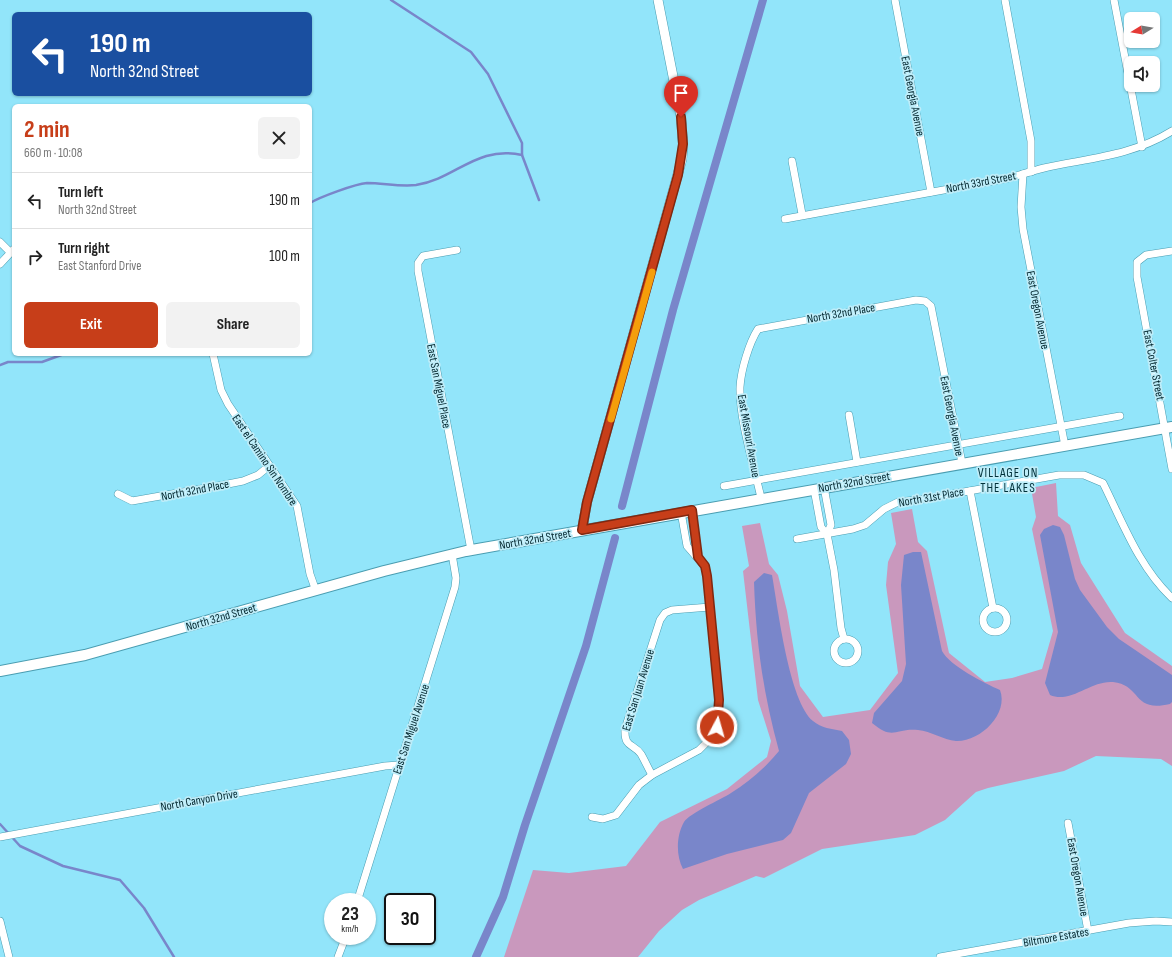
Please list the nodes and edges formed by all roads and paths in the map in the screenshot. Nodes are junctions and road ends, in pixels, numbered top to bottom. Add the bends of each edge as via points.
1 (658, 0) edge
2 (895, 0) edge
3 (1005, 0) edge
4 (1114, 0) edge
5 (1172, 131) edge
6 (1142, 147) junction
7 (792, 161) dead end
8 (1031, 172) junction
9 (1024, 174) junction
10 (931, 192) junction
11 (802, 214) junction
12 (785, 219) dead end
13 (0, 242) edge
14 (12, 250) edge
15 (457, 250) dead end
16 (1172, 251) edge
17 (0, 264) edge
18 (925, 301) joint
19 (758, 329) joint
20 (213, 356) edge
21 (849, 415) dead end
22 (1120, 416) dead end
23 (1061, 426) junction
24 (1168, 427) edge
25 (957, 444) junction
26 (1065, 446) junction
27 (857, 462) junction
28 (962, 463) junction
29 (269, 466) junction
30 (1172, 469) edge
31 (757, 480) junction
32 (724, 486) dead end
33 (824, 487) junction
34 (814, 488) junction
35 (970, 491) junction
36 (118, 494) dead end
37 (761, 498) junction
38 (692, 510) junction
39 (681, 512) junction
40 (830, 515) junction
41 (819, 517) junction
42 (582, 530) junction
43 (827, 534) junction
44 (798, 539) dead end
45 (471, 550) junction
46 (452, 554) junction
47 (698, 557) junction
48 (316, 591) junction
49 (1172, 598) edge
50 (710, 607) junction
51 (993, 608) dead end
52 (844, 639) dead end
53 (0, 671) edge
54 (399, 765) junction
55 (652, 775) junction
56 (592, 817) dead end
57 (1068, 823) dead end
58 (0, 837) edge
59 (360, 893) edge
60 (0, 921) edge
61 (1172, 922) edge
62 (1088, 931) junction
63 (343, 945) edge
64 (9, 957) edge
65 (338, 957) edge
66 (940, 957) edge

1 - 42 street via 681,117 682,159 587,502
2 - 10 street, East Georgia Avenue
3 - 8 street via 1031,141
4 - 6 street
5 - 6 street, North 33rd Street
6 - 8 street, North 33rd Street via 1105,158
7 - 11 street
8 - 9 street, North 33rd Street
9 - 10 street, North 33rd Street
9 - 23 street, East Oregon Avenue via 1021,207 1023,229
10 - 11 street, North 33rd Street
11 - 12 street, North 33rd Street
13 - 14 street
14 - 17 street
15 - 45 street, East San Miguel Place via 423,256 418,263 418,271
16 - 24 street, East Colter Street via 1146,255 1137,262 1137,277
18 - 19 street, North 32nd Place via 916,300
18 - 25 street, East Georgia Avenue via 931,306
19 - 31 street, East Missouri Avenue via 749,349 740,387
20 - 29 street, East el Camino Sin Nombre via 221,390 228,404
21 - 27 street
22 - 23 street, North 32nd Street
23 - 25 street, North 32nd Street
23 - 26 street, East Oregon Avenue
24 - 26 main road, North 32nd Street
24 - 30 street, East Colter Street
25 - 27 street, North 32nd Street
25 - 28 street, East Georgia Avenue
26 - 28 main road, North 32nd Street
27 - 31 street, North 32nd Street
28 - 33 main road, North 32nd Street
29 - 36 street, North 32nd Place via 258,475 243,481 216,487 132,502
29 - 48 street, East el Camino Sin Nombre via 297,506 310,574
31 - 32 street, North 32nd Street
31 - 37 street, East Missouri Avenue
33 - 34 main road, North 32nd Street
33 - 40 street
34 - 37 main road, North 32nd Street
34 - 41 street
35 - 43 street, North 31st Place via 898,502 884,509 865,525
35 - 49 street, North 31st Place via 1059,475 1084,475 1103,482 1140,557 1152,577
35 - 51 street
37 - 38 main road, North 32nd Street
38 - 39 main road, North 32nd Street
38 - 47 street
39 - 42 main road, North 32nd Street
39 - 47 street via 687,546
40 - 41 street
40 - 43 street via 831,525
41 - 43 street via 821,527
42 - 45 main road, North 32nd Street
43 - 44 street, North 31st Place
43 - 52 street
45 - 46 main road, North 32nd Street
46 - 48 main road, North 32nd Street
46 - 54 street, East San Miguel Avenue via 455,587
47 - 50 street via 705,566
48 - 53 main road, North 32nd Street via 85,655
50 - 55 street via 719,700 717,727 699,750
50 - 55 street, East San Juan Avenue via 672,610 665,613 660,620 624,738 628,745 640,753
54 - 58 street, North Canyon Drive
54 - 59 street, East San Miguel Avenue
55 - 56 street via 639,785 616,816 603,819
57 - 62 street, East Oregon Avenue
60 - 64 street
61 - 62 street, Biltmore Estates via 1142,922
62 - 66 street, Biltmore Estates
63 - 65 street

